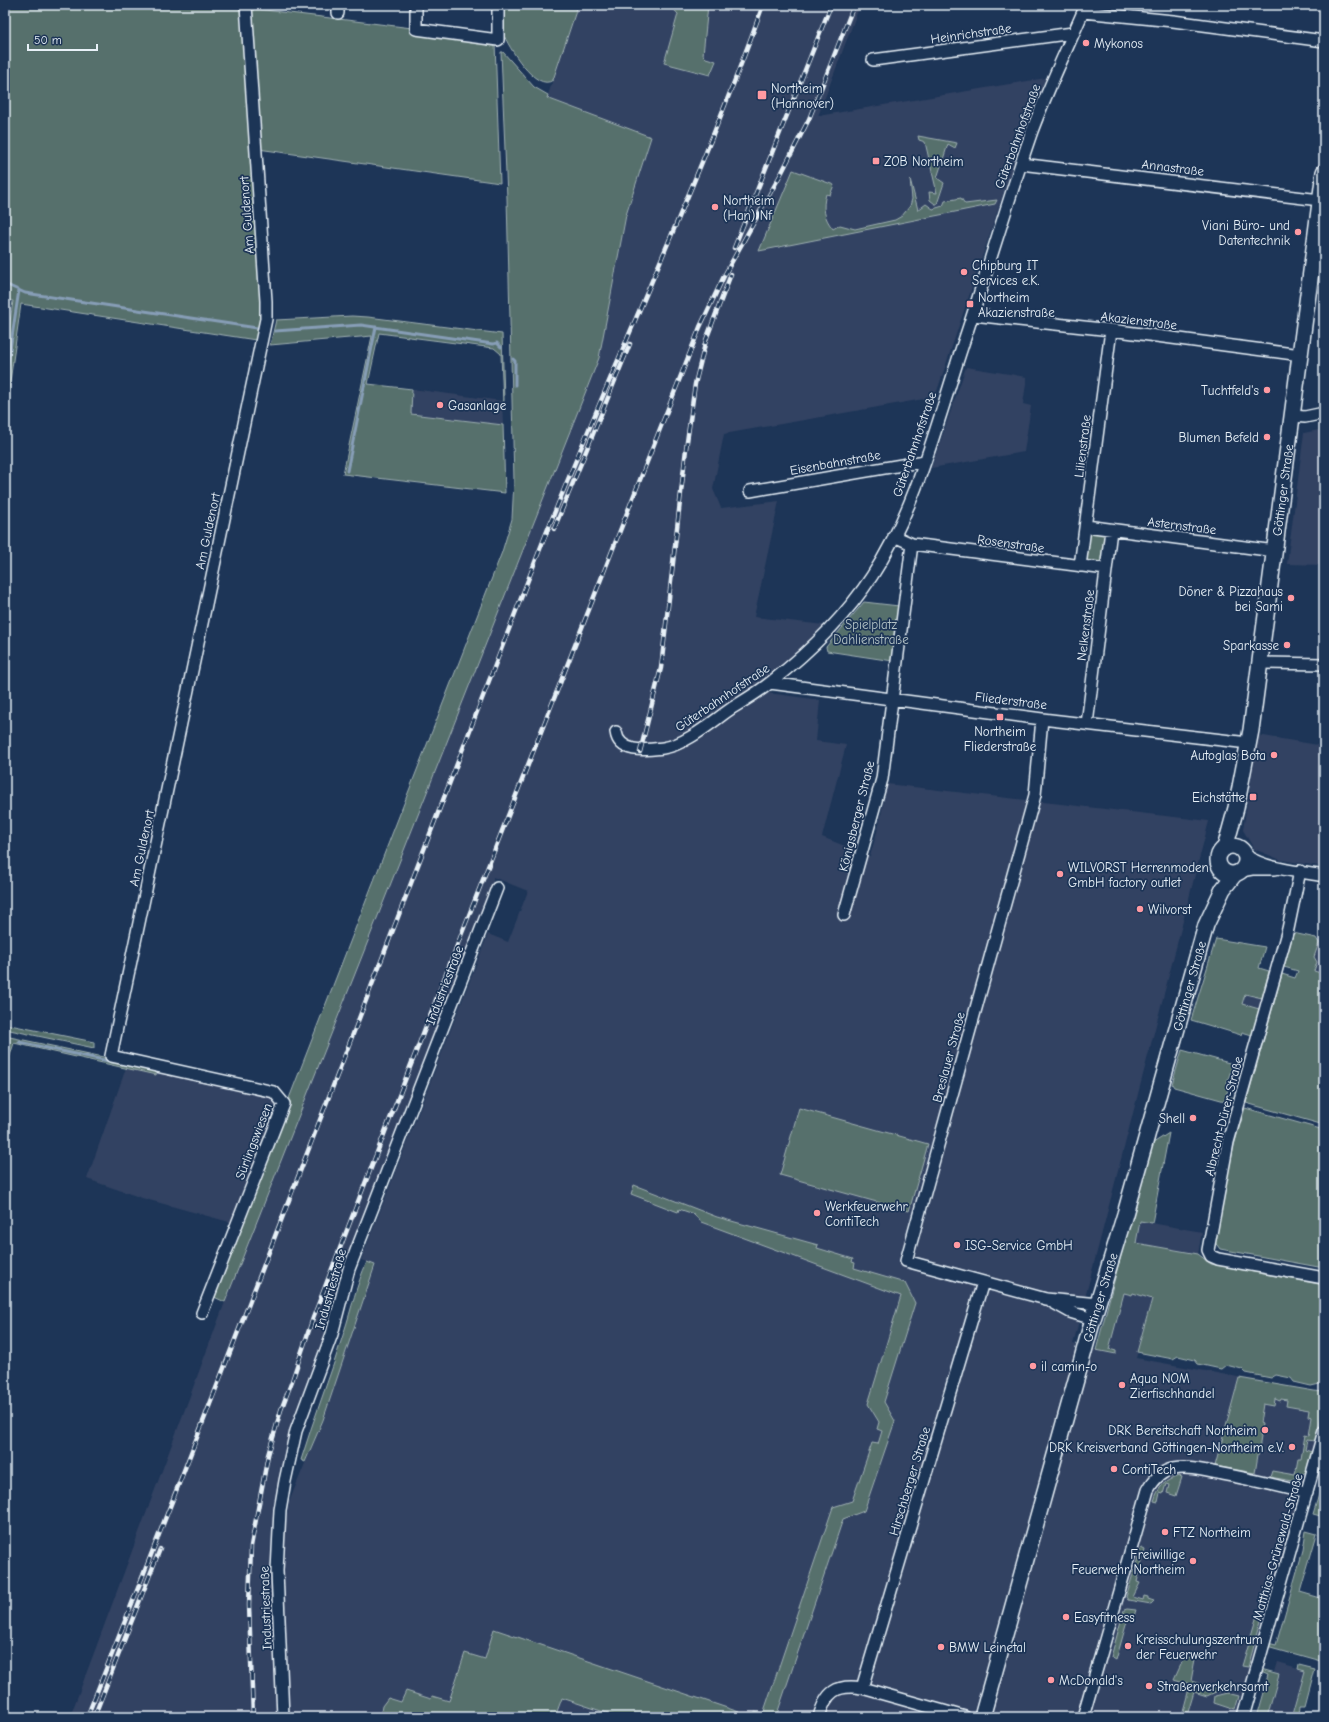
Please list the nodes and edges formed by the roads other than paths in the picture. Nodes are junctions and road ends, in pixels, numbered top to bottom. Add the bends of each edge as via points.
1 (246, 5) edge
2 (416, 5) edge
3 (498, 5) edge
4 (1084, 9) edge
5 (1073, 33) junction
6 (1324, 41) edge
7 (873, 60) dead end
8 (1021, 163) junction
9 (1324, 172) edge
10 (1320, 200) junction
11 (973, 315) junction
12 (1111, 330) junction
13 (1301, 355) junction
14 (1324, 414) edge
15 (1293, 416) junction
16 (925, 461) junction
17 (750, 491) dead end
18 (1086, 526) junction
19 (1111, 530) junction
20 (894, 536) junction
21 (912, 544) junction
22 (1275, 551) junction
23 (1080, 566) junction
24 (1106, 570) junction
25 (1260, 663) junction
26 (1324, 664) edge
27 (770, 683) junction
28 (893, 700) junction
29 (1042, 719) junction
30 (1087, 724) junction
31 (616, 732) dead end
32 (1248, 743) junction
33 (1236, 850) junction
34 (1218, 864) junction
35 (1279, 868) junction
36 (1300, 871) junction
37 (1238, 873) junction
38 (1324, 876) edge
39 (497, 888) dead end
40 (844, 915) dead end
41 (1206, 925) junction
42 (111, 1056) joint
43 (1324, 1278) edge
44 (983, 1282) junction
45 (1046, 1299) junction
46 (1098, 1304) junction
47 (202, 1313) dead end
48 (1093, 1319) junction
49 (1324, 1432) edge
50 (1307, 1493) junction
51 (862, 1688) junction
52 (283, 1717) edge
53 (819, 1717) edge
54 (965, 1717) edge
55 (982, 1717) edge
56 (1083, 1717) edge
57 (1243, 1717) edge

1 - 42 street, Am Guldenort via 266,319
2 - 3 street via 416,29 498,40
4 - 5 street, Güterbahnhofstraße
4 - 6 street
5 - 7 street, Heinrichstraße
5 - 8 street, Güterbahnhofstraße
8 - 10 street, Annastraße
8 - 11 street, Güterbahnhofstraße
9 - 10 main road, Göttinger Straße
10 - 13 main road, Göttinger Straße
11 - 12 street, Akazienstraße
11 - 16 street, Güterbahnhofstraße
12 - 13 street, Akazienstraße
12 - 18 street, Lilienstraße
13 - 15 main road, Göttinger Straße
14 - 15 street
15 - 22 main road, Göttinger Straße
16 - 17 street, Eisenbahnstraße
16 - 20 street, Güterbahnhofstraße
18 - 19 street, Asternstraße
18 - 23 street, Lilienstraße
19 - 22 street, Asternstraße
19 - 24 street, Nelkenstraße
20 - 21 street, Rosenstraße
20 - 27 street, Güterbahnhofstraße via 859,595 818,640
21 - 23 street, Rosenstraße
21 - 28 street, Königsberger Straße
22 - 25 main road, Göttinger Straße
23 - 24 street, Rosenstraße
24 - 30 street, Nelkenstraße
25 - 26 street
25 - 32 main road, Göttinger Straße
27 - 28 street, Fliederstraße
27 - 31 street, Güterbahnhofstraße via 672,746 630,748 620,744
28 - 29 street, Fliederstraße
28 - 40 street, Königsberger Straße via 882,779
29 - 30 street, Fliederstraße
29 - 44 street, Breslauer Straße via 1035,795 906,1261
30 - 32 street, Fliederstraße
32 - 33 main road, Göttinger Straße via 1236,808
33 - 34 main road, Göttinger Straße via 1218,856
33 - 35 street via 1252,860
33 - 37 main road, Göttinger Straße via 1246,862
34 - 37 main road via 1224,872
34 - 41 main road, Göttinger Straße via 1208,903
35 - 36 street
35 - 37 street via 1252,869
36 - 38 street
36 - 43 street, Albrecht-Dürer-Straße via 1288,929 1228,1142 1208,1250 1211,1256 1218,1259
37 - 41 main road, Göttinger Straße via 1223,889
39 - 52 street, Industriestraße via 349,1269 332,1334 296,1431 285,1481 278,1533 277,1571
41 - 46 main road, Göttinger Straße
42 - 47 street, Sürlingswiesen via 274,1092 284,1104
44 - 45 street, Breslauer Straße
44 - 51 street, Hirschberger Straße
45 - 46 street, Breslauer Straße
45 - 48 street, Breslauer Straße via 1070,1312
46 - 48 main road, Göttinger Straße
48 - 55 main road, Göttinger Straße
49 - 50 street, Matthias-Grünewald-Straße
50 - 56 street via 1267,1482 1187,1468 1172,1469 1161,1473 1153,1480
50 - 57 street, Matthias-Grünewald-Straße
51 - 53 street via 850,1686 833,1691 823,1704
51 - 54 street

